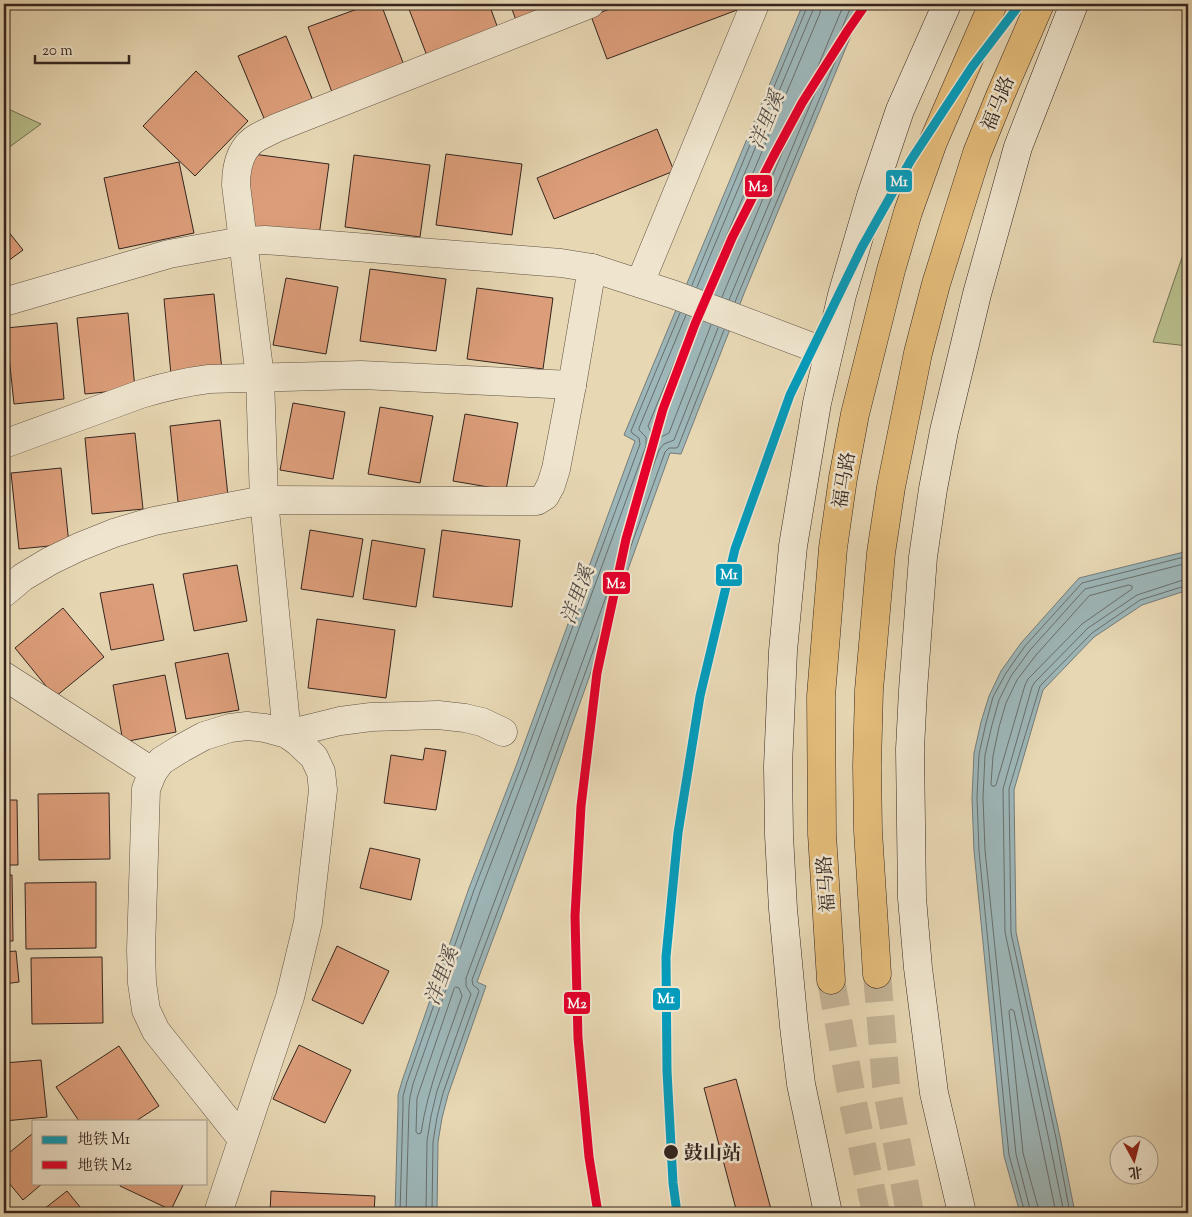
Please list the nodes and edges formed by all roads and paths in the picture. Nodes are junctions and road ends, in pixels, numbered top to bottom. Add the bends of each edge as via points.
1 (590, 4) edge
2 (755, 4) edge
3 (946, 4) edge
4 (993, 4) edge
5 (1040, 4) edge
6 (1074, 4) edge
7 (242, 241) junction
8 (592, 268) junction
9 (640, 283) junction
10 (4, 302) edge
11 (828, 353) junction
12 (260, 377) junction
13 (572, 385) junction
14 (4, 444) edge
15 (264, 500) junction
16 (4, 593) edge
17 (4, 676) edge
18 (502, 732) dead end
19 (287, 734) junction
20 (153, 772) junction
21 (877, 974) tunnel mouth
22 (831, 980) tunnel mouth
23 (242, 1138) junction
24 (218, 1213) edge
25 (828, 1213) edge
26 (962, 1213) edge

1 - 7 street via 256,138 245,148 236,173
2 - 9 street
3 - 11 street via 900,110 871,196
4 - 22 main road, 福马路 via 933,142 908,212 855,414 843,478 833,548 821,696 822,834
5 - 21 main road, 福马路 via 977,153 936,284 918,353 891,487 880,553 869,690 868,831
6 - 26 street via 1018,147 944,430 923,557 910,749 912,898 934,1093
7 - 8 street via 291,242
7 - 10 street via 169,254
7 - 12 street
8 - 9 street
8 - 13 street
9 - 11 street
11 - 25 street via 793,546 783,651 778,766 783,909 794,1026 801,1084
12 - 13 street via 361,375
12 - 14 street via 209,379 164,387
12 - 15 street
13 - 15 street via 551,486 537,501
15 - 16 street via 154,521 114,533 50,561
15 - 19 street
17 - 20 street
18 - 19 street via 482,722 438,715 371,717
19 - 20 street via 247,726 230,728 204,736 182,748 161,761
19 - 23 street via 314,757 324,790 308,922 290,997
20 - 23 street via 146,789 141,950 146,1010 156,1030
23 - 24 street

